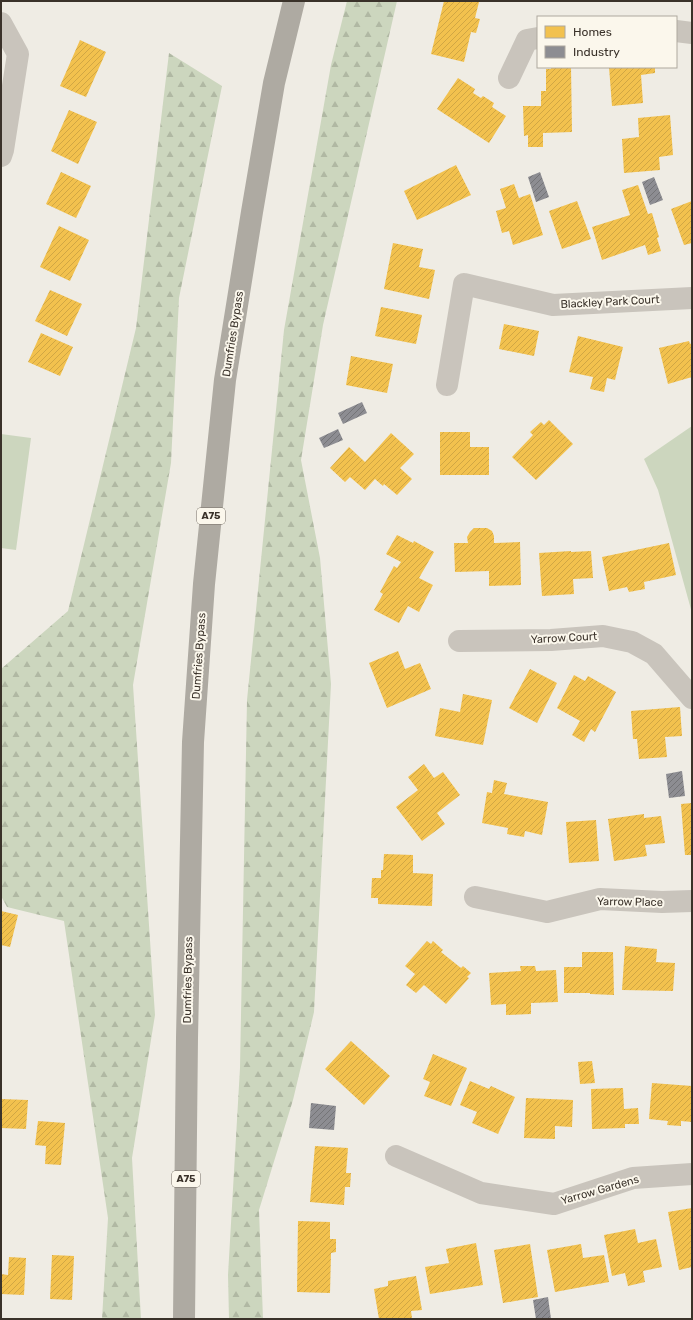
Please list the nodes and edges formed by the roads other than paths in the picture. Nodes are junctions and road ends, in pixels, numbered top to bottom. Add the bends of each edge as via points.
1 (294, 1) edge
2 (1, 24) edge
3 (677, 31) edge
4 (692, 33) edge
5 (537, 38) edge
6 (509, 78) dead end
7 (1, 156) edge
8 (692, 298) edge
9 (447, 385) dead end
10 (459, 641) dead end
11 (692, 698) edge
12 (475, 897) dead end
13 (692, 902) edge
14 (396, 1156) dead end
15 (692, 1174) edge
16 (184, 1319) edge

1 - 16 highway, Dumfries Bypass / A75 via 274,83 225,380 204,584 193,742
2 - 7 street via 18,54
3 - 4 street
5 - 6 street via 527,40
8 - 9 street, Blackley Park Court via 553,304 464,284
10 - 11 street, Yarrow Court via 551,640 603,636 632,642 654,654
12 - 13 street, Yarrow Place via 547,912 600,899
14 - 15 street, Yarrow Gardens via 481,1193 554,1204 633,1178

